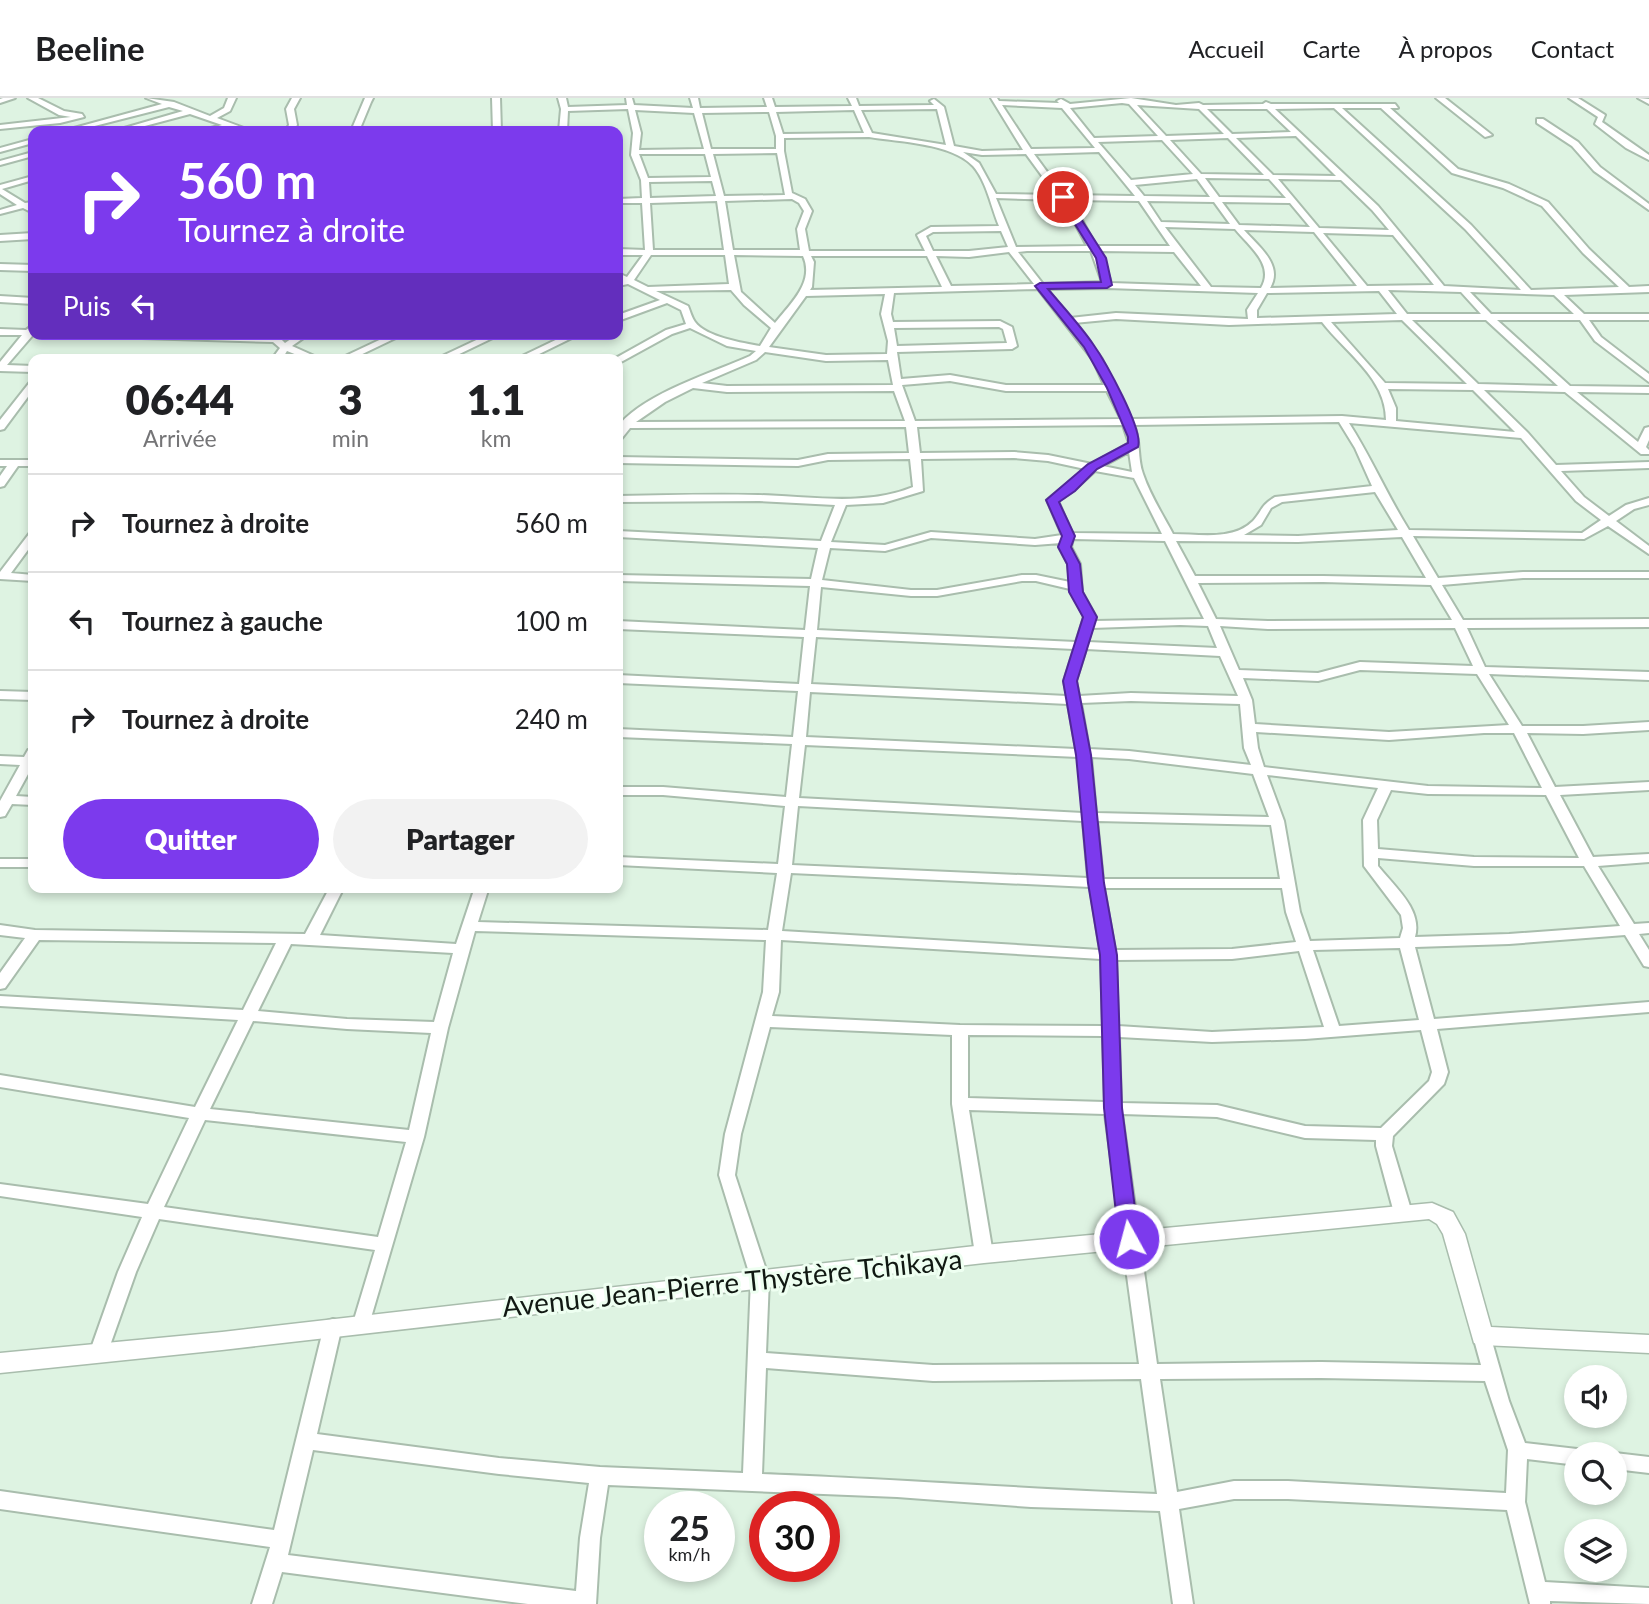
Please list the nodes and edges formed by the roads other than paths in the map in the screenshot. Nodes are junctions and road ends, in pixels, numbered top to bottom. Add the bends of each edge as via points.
1 (11, 98) edge
2 (232, 98) edge
3 (296, 98) edge
4 (369, 98) edge
5 (496, 98) edge
6 (562, 98) edge
7 (694, 98) edge
8 (768, 98) edge
9 (852, 98) edge
10 (930, 98) edge
11 (1194, 98) edge
12 (1260, 98) edge
13 (1327, 98) edge
14 (1440, 98) edge
15 (1573, 98) edge
16 (1642, 98) edge
17 (37, 99) edge
18 (155, 99) edge
19 (996, 100) edge
20 (1129, 100) edge
21 (0, 101) edge
22 (629, 102) edge
23 (1062, 102) edge
24 (1649, 102) edge
25 (171, 104) junction
26 (1269, 106) junction
27 (1335, 106) junction
28 (1383, 106) junction
29 (1395, 106) dead end
30 (940, 107) junction
31 (1200, 107) junction
32 (565, 109) junction
33 (856, 109) junction
34 (772, 110) junction
35 (193, 111) junction
36 (699, 111) junction
37 (212, 118) junction
38 (1540, 121) dead end
39 (232, 125) joint
40 (86, 126) edge
41 (137, 126) edge
42 (227, 126) edge
43 (292, 126) edge
44 (356, 126) edge
45 (497, 126) edge
46 (563, 126) edge
47 (0, 127) edge
48 (1228, 134) junction
49 (1297, 134) junction
50 (869, 135) junction
51 (1488, 135) dead end
52 (780, 136) junction
53 (1161, 138) junction
54 (1091, 140) junction
55 (28, 142) edge
56 (950, 147) junction
57 (0, 150) edge
58 (780, 150) junction
59 (1099, 150) junction
60 (636, 152) junction
61 (709, 152) junction
62 (1031, 152) junction
63 (28, 155) edge
64 (1649, 158) edge
65 (0, 163) edge
66 (1199, 176) junction
67 (1270, 176) junction
68 (1342, 178) junction
69 (716, 179) junction
70 (28, 180) edge
71 (645, 180) junction
72 (1127, 183) junction
73 (0, 189) edge
74 (993, 196) junction
75 (792, 197) junction
76 (1063, 197) junction
77 (1141, 198) junction
78 (721, 199) junction
79 (1217, 200) junction
80 (623, 201) edge
81 (645, 201) junction
82 (1294, 201) junction
83 (28, 204) edge
84 (22, 206) junction
85 (4, 208) edge
86 (1649, 208) edge
87 (28, 209) edge
88 (1160, 224) junction
89 (1238, 228) junction
90 (1004, 229) junction
91 (1319, 231) junction
92 (1396, 233) junction
93 (28, 236) edge
94 (0, 238) edge
95 (1093, 247) junction
96 (1011, 249) junction
97 (1175, 249) junction
98 (623, 252) edge
99 (649, 252) junction
100 (729, 252) junction
101 (807, 254) junction
102 (929, 254) junction
103 (0, 267) edge
104 (28, 268) edge
105 (623, 278) edge
106 (629, 281) junction
107 (623, 283) edge
108 (1107, 285) junction
109 (1040, 286) junction
110 (734, 287) junction
111 (1381, 287) junction
112 (647, 288) junction
113 (947, 288) junction
114 (1364, 288) junction
115 (1441, 288) junction
116 (1625, 288) junction
117 (1463, 289) junction
118 (1638, 289) junction
119 (1649, 289) edge
120 (890, 290) junction
121 (1209, 290) junction
122 (1265, 290) junction
123 (1556, 292) junction
124 (806, 293) junction
125 (1529, 293) junction
126 (0, 299) edge
127 (670, 299) junction
128 (28, 300) edge
129 (1649, 300) edge
130 (623, 316) edge
131 (1404, 317) junction
132 (1649, 317) edge
133 (1583, 318) junction
134 (1489, 319) junction
135 (1325, 320) junction
136 (1070, 321) junction
137 (1253, 321) junction
138 (691, 325) junction
139 (890, 326) junction
140 (776, 328) junction
141 (28, 331) edge
142 (0, 332) edge
143 (28, 336) edge
144 (276, 340) edge
145 (295, 340) edge
146 (387, 340) edge
147 (484, 340) edge
148 (563, 340) edge
149 (285, 346) junction
150 (764, 347) junction
151 (892, 353) junction
152 (279, 354) edge
153 (304, 354) edge
154 (355, 354) edge
155 (452, 354) edge
156 (532, 354) edge
157 (623, 358) edge
158 (0, 368) edge
159 (28, 369) edge
160 (1649, 379) edge
161 (694, 385) junction
162 (897, 385) junction
163 (1383, 386) junction
164 (1112, 388) junction
165 (1474, 388) junction
166 (1567, 389) junction
167 (1649, 390) edge
168 (28, 391) edge
169 (1342, 419) junction
170 (1126, 422) junction
171 (911, 423) junction
172 (1391, 424) junction
173 (625, 425) junction
174 (0, 427) edge
175 (623, 428) edge
176 (1649, 430) edge
177 (1524, 435) junction
178 (1134, 445) junction
179 (1640, 448) junction
180 (915, 455) junction
181 (1649, 456) edge
182 (623, 460) edge
183 (0, 463) edge
184 (15, 463) junction
185 (28, 463) edge
186 (1649, 465) edge
187 (1093, 467) junction
188 (1554, 468) junction
189 (1138, 476) junction
190 (0, 484) edge
191 (1378, 488) junction
192 (623, 499) edge
193 (1649, 500) edge
194 (842, 502) junction
195 (1608, 520) junction
196 (1407, 533) junction
197 (623, 534) edge
198 (1068, 536) junction
199 (1169, 537) junction
200 (1231, 538) junction
201 (28, 542) edge
202 (825, 544) junction
203 (1649, 551) edge
204 (1649, 575) edge
205 (1, 576) edge
206 (28, 578) edge
207 (623, 578) edge
208 (1189, 580) junction
209 (1434, 582) junction
210 (816, 583) junction
211 (1076, 587) junction
212 (1212, 622) junction
213 (1459, 623) junction
214 (1649, 623) edge
215 (623, 625) edge
216 (1090, 625) junction
217 (809, 634) junction
218 (1079, 646) junction
219 (1224, 652) junction
220 (1480, 671) junction
221 (1234, 674) junction
222 (1649, 676) edge
223 (623, 679) edge
224 (803, 688) junction
225 (28, 696) edge
226 (2, 697) edge
227 (1074, 700) junction
228 (1246, 700) junction
229 (1649, 726) edge
230 (1251, 728) junction
231 (1518, 729) junction
232 (623, 733) edge
233 (798, 740) junction
234 (1084, 755) junction
235 (28, 757) edge
236 (0, 760) edge
237 (28, 762) edge
238 (1256, 769) junction
239 (1386, 786) junction
240 (1649, 786) edge
241 (1552, 790) junction
242 (623, 791) edge
243 (28, 802) edge
244 (791, 802) junction
245 (4, 806) edge
246 (1090, 816) junction
247 (1277, 821) junction
248 (1370, 853) junction
249 (1649, 858) edge
250 (623, 861) edge
251 (0, 863) edge
252 (28, 863) edge
253 (1589, 863) junction
254 (784, 868) junction
255 (1096, 883) junction
256 (1289, 884) junction
257 (334, 893) edge
258 (480, 893) edge
259 (468, 926) junction
260 (1649, 928) edge
261 (0, 930) edge
262 (1631, 930) junction
263 (36, 935) junction
264 (774, 935) junction
265 (286, 939) junction
266 (310, 939) junction
267 (1406, 942) junction
268 (1303, 946) junction
269 (461, 949) junction
270 (1108, 955) junction
271 (1649, 962) edge
272 (0, 984) edge
273 (0, 1001) edge
274 (1649, 1007) edge
275 (249, 1014) junction
276 (764, 1021) junction
277 (1425, 1022) junction
278 (440, 1028) junction
279 (960, 1030) junction
280 (1111, 1031) junction
281 (1333, 1031) junction
282 (0, 1081) edge
283 (960, 1104) junction
284 (1113, 1108) junction
285 (200, 1116) junction
286 (1385, 1134) junction
287 (416, 1137) junction
288 (0, 1190) edge
289 (153, 1213) junction
290 (1403, 1213) junction
291 (1129, 1239) junction
292 (383, 1244) junction
293 (984, 1254) junction
294 (760, 1279) junction
295 (362, 1323) junction
296 (333, 1326) junction
297 (1482, 1336) junction
298 (1649, 1344) edge
299 (98, 1354) junction
300 (758, 1360) junction
301 (0, 1363) edge
302 (1150, 1373) junction
303 (1492, 1373) junction
304 (304, 1441) junction
305 (1518, 1450) junction
306 (1564, 1455) edge
307 (1627, 1462) edge
308 (1649, 1465) edge
309 (600, 1476) junction
310 (752, 1483) junction
311 (0, 1500) edge
312 (1515, 1502) junction
313 (1167, 1503) junction
314 (282, 1540) junction
315 (274, 1562) junction
316 (1539, 1597) edge
317 (1649, 1598) edge
318 (586, 1603) edge
319 (262, 1604) edge
320 (1183, 1604) edge

1 - 21 street
2 - 37 street via 227,109
3 - 43 street via 290,109
4 - 44 street
5 - 45 street
6 - 32 street
7 - 36 street
8 - 34 street
9 - 33 street
10 - 30 street
11 - 31 street
12 - 26 street
13 - 27 street
14 - 51 street
15 - 64 street
16 - 24 street
17 - 47 street via 62,113 82,116
18 - 25 street
19 - 23 street
19 - 62 street
20 - 23 street
20 - 31 street
20 - 53 street
22 - 32 street
22 - 36 street via 661,111
22 - 60 street via 637,133
23 - 54 street
25 - 35 street
25 - 40 street
26 - 27 street
26 - 31 street
26 - 49 street
27 - 28 street
27 - 125 street via 1468,227
28 - 29 street
28 - 116 street via 1455,171 1545,204
30 - 33 street
30 - 56 street
31 - 48 street
32 - 46 street
33 - 34 street
33 - 50 street
34 - 36 street
34 - 52 street
35 - 37 street
35 - 41 street
36 - 61 street
37 - 39 street
38 - 86 street via 1575,144 1597,169
39 - 42 street
48 - 49 street
48 - 53 street
48 - 67 street
49 - 68 street
50 - 52 street
50 - 56 street
52 - 58 street
53 - 54 street
53 - 66 street
54 - 59 street
55 - 57 street
56 - 62 street via 982,153
56 - 74 street via 976,165
58 - 61 street
58 - 75 street
59 - 62 street
59 - 72 street
60 - 61 street
60 - 71 street
61 - 69 street
62 - 76 street
63 - 65 street
66 - 67 street
66 - 72 street
66 - 79 street
67 - 68 street
67 - 82 street
68 - 92 street
69 - 71 street
69 - 78 street
70 - 73 street
71 - 81 street
72 - 77 street
73 - 85 street
74 - 76 street
74 - 90 street
75 - 78 street
75 - 101 street via 807,206 801,229
76 - 77 street
76 - 95 street
77 - 79 street
77 - 88 street
78 - 81 street
78 - 100 street
79 - 82 street
79 - 89 street
80 - 81 street
81 - 99 street
82 - 91 street
83 - 84 street
84 - 85 street
84 - 85 street
84 - 87 street
88 - 89 street
88 - 97 street
89 - 91 street
89 - 122 street via 1269,264 1271,279
90 - 96 street
90 - 102 street via 924,232 921,235
91 - 92 street
91 - 114 street
92 - 115 street
93 - 94 street
95 - 96 street
95 - 97 street
95 - 108 street via 1101,258
96 - 102 street
96 - 109 street
97 - 121 street
98 - 99 street
99 - 100 street
99 - 106 street
100 - 101 street
100 - 110 street
101 - 102 street
101 - 124 street
102 - 113 street
103 - 104 street
105 - 106 street
106 - 107 street
106 - 112 street
108 - 109 street
108 - 121 street
109 - 113 street
109 - 136 street
110 - 112 street
110 - 140 street via 740,298
111 - 114 street
111 - 115 street
111 - 131 street
112 - 127 street
113 - 120 street
114 - 122 street
115 - 117 street
116 - 118 street
116 - 123 street
117 - 125 street
117 - 134 street
118 - 119 street
118 - 129 street
120 - 124 street
120 - 139 street
121 - 122 street
122 - 137 street via 1252,310
123 - 125 street
123 - 133 street
124 - 140 street
126 - 128 street
127 - 130 street
127 - 138 street via 685,308
131 - 134 street
131 - 135 street
131 - 165 street
132 - 133 street
133 - 134 street
133 - 160 street via 1598,339
134 - 166 street
135 - 137 street
135 - 163 street
136 - 137 street via 1116,316
136 - 164 street
138 - 150 street via 723,342
138 - 157 street via 663,333
139 - 151 street
139 - 151 street via 1000,324 1007,327 1012,346
140 - 150 street
141 - 142 street
143 - 158 street
144 - 149 street
145 - 149 street
146 - 154 street
147 - 155 street
148 - 156 street
149 - 152 street
149 - 153 street
150 - 151 street via 826,358
150 - 161 street via 753,358
151 - 162 street
158 - 159 street
161 - 162 street via 727,389
161 - 173 street
162 - 164 street via 950,379 1006,388
162 - 171 street
163 - 165 street
163 - 172 street via 1392,407
164 - 170 street
165 - 166 street
165 - 177 street
166 - 167 street
166 - 179 street
168 - 174 street
169 - 170 street
169 - 172 street
169 - 191 street
170 - 171 street
170 - 178 street
171 - 173 street
171 - 180 street
172 - 177 street
173 - 175 street
176 - 179 street
177 - 188 street
178 - 187 street
178 - 189 street
179 - 181 street
180 - 182 street via 828,457 798,463
180 - 187 street via 1014,455
180 - 194 street via 919,489
183 - 184 street
184 - 185 street
184 - 190 street
186 - 188 street
187 - 189 street
187 - 198 street via 1052,500
188 - 195 street via 1580,499
189 - 199 street
191 - 196 street
191 - 200 street via 1279,499 1267,506 1257,523
192 - 194 street
193 - 195 street
194 - 202 street
195 - 196 street via 1584,536
195 - 203 street
196 - 200 street
196 - 209 street
197 - 202 street
198 - 199 street
198 - 202 street via 1035,542 931,535 885,548
198 - 211 street via 1065,547 1074,564
199 - 200 street
199 - 208 street
201 - 205 street
202 - 210 street
204 - 209 street via 1523,575
205 - 206 street
207 - 210 street
208 - 209 street
208 - 212 street
209 - 213 street
210 - 211 street via 911,593 1022,578
210 - 217 street
211 - 216 street
212 - 213 street
212 - 216 street
212 - 219 street
213 - 214 street
213 - 220 street
215 - 217 street
216 - 218 street
217 - 218 street
217 - 224 street
218 - 219 street
218 - 227 street via 1070,681
219 - 221 street
220 - 221 street via 1360,666 1318,677
220 - 222 street
220 - 231 street
221 - 228 street
223 - 224 street
224 - 227 street
224 - 233 street
225 - 226 street
227 - 228 street
227 - 234 street
228 - 230 street
229 - 231 street
230 - 231 street via 1388,736
230 - 238 street
231 - 241 street
232 - 233 street
233 - 234 street
233 - 244 street
234 - 238 street via 1129,755
234 - 246 street
235 - 236 street
237 - 245 street
238 - 239 street
238 - 247 street
239 - 241 street via 1471,792
239 - 248 street via 1370,820
240 - 241 street
241 - 253 street
242 - 244 street
243 - 245 street
244 - 246 street
244 - 254 street
246 - 247 street
246 - 255 street
247 - 256 street
248 - 253 street via 1415,859
248 - 267 street via 1371,866 1408,914
249 - 253 street
250 - 254 street
251 - 252 street
253 - 262 street
254 - 255 street
254 - 264 street
255 - 256 street
255 - 270 street
256 - 268 street
257 - 266 street
258 - 259 street
259 - 264 street
259 - 269 street
260 - 262 street
261 - 263 street
262 - 267 street
262 - 271 street
263 - 265 street
263 - 272 street
264 - 270 street
264 - 276 street via 771,992
265 - 266 street
265 - 275 street
266 - 269 street
267 - 268 street
267 - 277 street
268 - 270 street via 1233,954
268 - 281 street
269 - 278 street
270 - 280 street
273 - 275 street
274 - 277 street
275 - 278 street
275 - 285 street
276 - 279 street
276 - 294 street via 733,1134 727,1175
277 - 281 street
277 - 286 street via 1439,1061 1436,1084
278 - 287 street
279 - 280 street
279 - 283 street
280 - 281 street via 1212,1037
280 - 284 street
282 - 285 street
283 - 284 street
283 - 293 street
284 - 286 street via 1217,1111 1305,1132
284 - 291 street
285 - 287 street
285 - 289 street
286 - 290 street via 1384,1146
287 - 292 street
288 - 289 street
289 - 292 street
289 - 299 street
290 - 291 street, Avenue Jean-Pierre Thystère Tchikaya
290 - 297 street, Avenue Jean-Pierre Thystère Tchikaya via 1432,1212 1445,1218 1454,1234
291 - 293 street, Avenue Jean-Pierre Thystère Tchikaya
291 - 302 street
292 - 295 street
293 - 294 street, Avenue Jean-Pierre Thystère Tchikaya
294 - 295 street, Avenue Jean-Pierre Thystère Tchikaya
294 - 300 street
295 - 296 street, Avenue Jean-Pierre Thystère Tchikaya
296 - 299 street, Avenue Jean-Pierre Thystère Tchikaya
296 - 304 street
297 - 298 street
297 - 303 street
299 - 301 street, Avenue Jean-Pierre Thystère Tchikaya
300 - 302 street via 933,1373
300 - 310 street
302 - 303 street
302 - 313 street
303 - 305 street
304 - 309 street
304 - 314 street
305 - 306 street
305 - 312 street
307 - 308 street
309 - 310 street
309 - 318 street
310 - 313 street
311 - 314 street
312 - 313 street via 1261,1490 1202,1494
312 - 316 street
313 - 320 street
314 - 315 street
315 - 318 street
315 - 319 street
316 - 317 street

